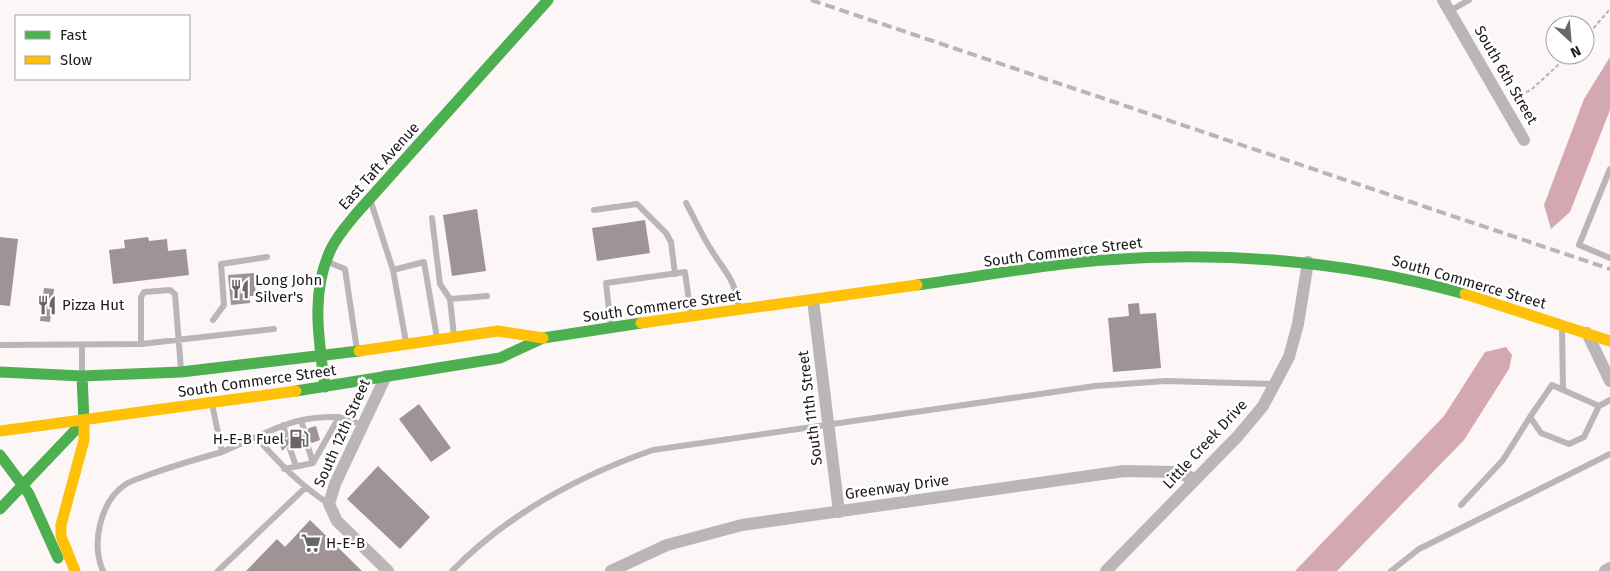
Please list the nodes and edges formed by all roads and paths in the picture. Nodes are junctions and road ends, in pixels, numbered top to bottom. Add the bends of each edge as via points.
1 (548, 0) edge
2 (1469, 0) edge
3 (1447, 6) edge
4 (1610, 9) edge
5 (1595, 26) edge
6 (1558, 65) edge
7 (1501, 100) junction
8 (1524, 140) dead end
9 (1610, 169) edge
10 (369, 199) junction
11 (686, 203) dead end
12 (594, 210) dead end
13 (432, 218) dead end
14 (267, 257) dead end
15 (1610, 258) edge
16 (326, 261) junction
17 (1308, 262) junction
18 (393, 270) junction
19 (675, 274) junction
20 (487, 296) dead end
21 (450, 299) junction
22 (813, 300) junction
23 (739, 310) junction
24 (691, 317) junction
25 (213, 320) dead end
26 (1562, 325) junction
27 (611, 327) junction
28 (274, 329) dead end
29 (1587, 333) junction
30 (455, 337) junction
31 (543, 338) junction
32 (437, 340) junction
33 (179, 341) junction
34 (1610, 341) edge
35 (141, 344) junction
36 (406, 344) junction
37 (0, 345) edge
38 (82, 346) junction
39 (357, 351) junction
40 (321, 356) junction
41 (0, 372) edge
42 (181, 372) junction
43 (82, 376) junction
44 (386, 376) junction
45 (1610, 381) edge
46 (1276, 384) junction
47 (325, 387) junction
48 (1563, 390) junction
49 (1610, 400) edge
50 (212, 402) junction
51 (1599, 406) junction
52 (339, 417) junction
53 (1530, 417) junction
54 (84, 420) junction
55 (301, 420) junction
56 (828, 423) junction
57 (283, 425) junction
58 (364, 425) junction
59 (304, 430) dead end
60 (0, 431) edge
61 (286, 435) dead end
62 (256, 437) junction
63 (307, 444) dead end
64 (290, 449) dead end
65 (222, 452) junction
66 (1610, 454) edge
67 (0, 456) edge
68 (313, 463) junction
69 (296, 466) junction
70 (284, 469) junction
71 (1195, 479) junction
72 (23, 484) junction
73 (306, 488) junction
74 (329, 504) junction
75 (1461, 505) dead end
76 (0, 509) edge
77 (839, 512) junction
78 (42, 521) junction
79 (1610, 568) edge
80 (64, 571) edge
81 (75, 571) edge
82 (103, 571) edge
83 (218, 571) edge
84 (388, 571) edge
85 (452, 571) edge
86 (611, 571) edge
87 (1106, 571) edge
88 (1391, 571) edge
89 (1605, 571) edge

1 - 10 main road, East Taft Avenue
2 - 3 lane
3 - 7 street, South 6th Street
4 - 5 path
6 - 7 path via 1531,90
7 - 8 street, South 6th Street
9 - 15 lane via 1579,245
10 - 16 main road, East Taft Avenue via 337,238
10 - 18 lane
11 - 23 lane via 712,251 729,274
12 - 19 lane via 637,204 671,242
13 - 21 lane via 440,284
14 - 25 lane via 221,264 224,305
16 - 39 lane via 345,269
16 - 40 main road, East Taft Avenue via 316,304
17 - 22 main road, South Commerce Street via 1175,256 1103,260
17 - 26 main road, South Commerce Street via 1432,285
17 - 46 street, Little Creek Drive via 1298,324 1289,358
18 - 32 lane via 424,262
18 - 36 lane
19 - 24 lane via 685,272
19 - 27 lane via 606,283
20 - 21 lane
21 - 30 lane
22 - 23 main road, South Commerce Street
22 - 56 street, South 11th Street
23 - 24 main road, South Commerce Street
24 - 27 main road, South Commerce Street
26 - 29 main road, South Commerce Street
26 - 48 lane
27 - 31 main road, South Commerce Street
28 - 33 lane
29 - 34 main road, South Commerce Street
29 - 45 street
30 - 31 main road, South Commerce Street via 498,331
30 - 32 main road, South Commerce Street
31 - 44 main road, South Commerce Street via 500,358
32 - 36 main road, South Commerce Street
33 - 35 lane
33 - 35 lane via 175,294 170,290 144,292 141,297
33 - 42 lane
35 - 38 lane
36 - 39 main road, South Commerce Street
37 - 38 lane
38 - 43 lane
39 - 40 main road, South Commerce Street
40 - 42 main road, South Commerce Street
40 - 47 main road, East Taft Avenue
41 - 43 main road, South Commerce Street
42 - 43 main road, South Commerce Street
43 - 54 main road
44 - 47 main road, South Commerce Street
44 - 58 street, South 12th Street
46 - 56 lane via 1166,381 1095,386
46 - 71 street, Little Creek Drive via 1251,421
47 - 50 main road, South Commerce Street
48 - 51 lane
48 - 53 lane via 1552,385
49 - 51 lane
50 - 54 main road, South Commerce Street
50 - 65 lane
51 - 53 lane via 1584,437 1569,444 1541,433
52 - 55 lane via 313,416
52 - 58 lane
52 - 68 lane
53 - 75 lane via 1503,460
54 - 60 main road, South Commerce Street
54 - 72 main road
54 - 81 main road via 84,440 61,525 61,536
55 - 57 lane
55 - 59 lane
56 - 77 street, South 11th Street
56 - 85 lane via 676,445 624,460 573,483 523,512
57 - 61 lane
57 - 62 lane
58 - 74 street, South 12th Street via 335,484
62 - 65 lane
62 - 70 lane
63 - 68 lane
64 - 69 lane
65 - 82 lane via 127,483 115,494 98,529 98,551
66 - 88 lane via 1419,549
67 - 72 main road
68 - 69 lane
69 - 70 lane
70 - 73 lane
71 - 77 street, Greenway Drive via 1176,472 1124,471
71 - 87 street, Little Creek Drive
72 - 76 main road
72 - 78 main road
73 - 74 lane
73 - 83 lane
74 - 84 street, South 12th Street via 337,521
76 - 78 main road via 22,512
77 - 86 street, Greenway Drive via 742,525 704,534 667,546
78 - 80 main road
79 - 89 street

